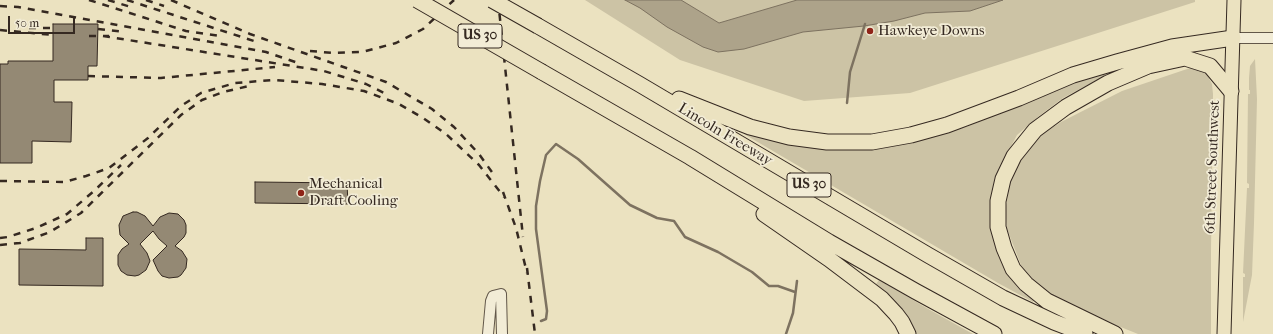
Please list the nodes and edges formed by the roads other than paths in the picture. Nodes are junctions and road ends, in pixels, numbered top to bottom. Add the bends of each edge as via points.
1 (417, 0) edge
2 (492, 0) edge
3 (1234, 0) edge
4 (1233, 38) junction
5 (1273, 38) edge
6 (1185, 58) junction
7 (639, 84) junction
8 (1231, 91) junction
9 (690, 158) junction
10 (1224, 333) edge
11 (488, 334) edge
12 (502, 334) edge
13 (908, 334) edge
14 (994, 334) edge
15 (1086, 334) edge
16 (1115, 334) edge

1 - 9 highway, US 30, bridge
2 - 7 highway, Lincoln Freeway / US 30, bridge
3 - 4 main road, 6th Street Southwest
4 - 5 street
4 - 6 highway
4 - 7 highway via 1172,47 1117,62 1073,75 947,125 872,142 827,142 789,137 750,127
4 - 8 main road, 6th Street Southwest
6 - 8 highway via 1210,66
6 - 16 highway via 1148,66 1108,83 1066,107 1035,130 1014,156 1003,179 998,201 998,227 1013,269 1026,284 1047,301
7 - 15 highway, Lincoln Freeway / US 30 via 996,294 1054,322
8 - 10 main road, 6th Street Southwest
9 - 13 highway via 707,175 818,251 882,299 899,318
9 - 14 highway, US 30 via 829,242
11 - 12 street via 491,300 494,296 502,294

